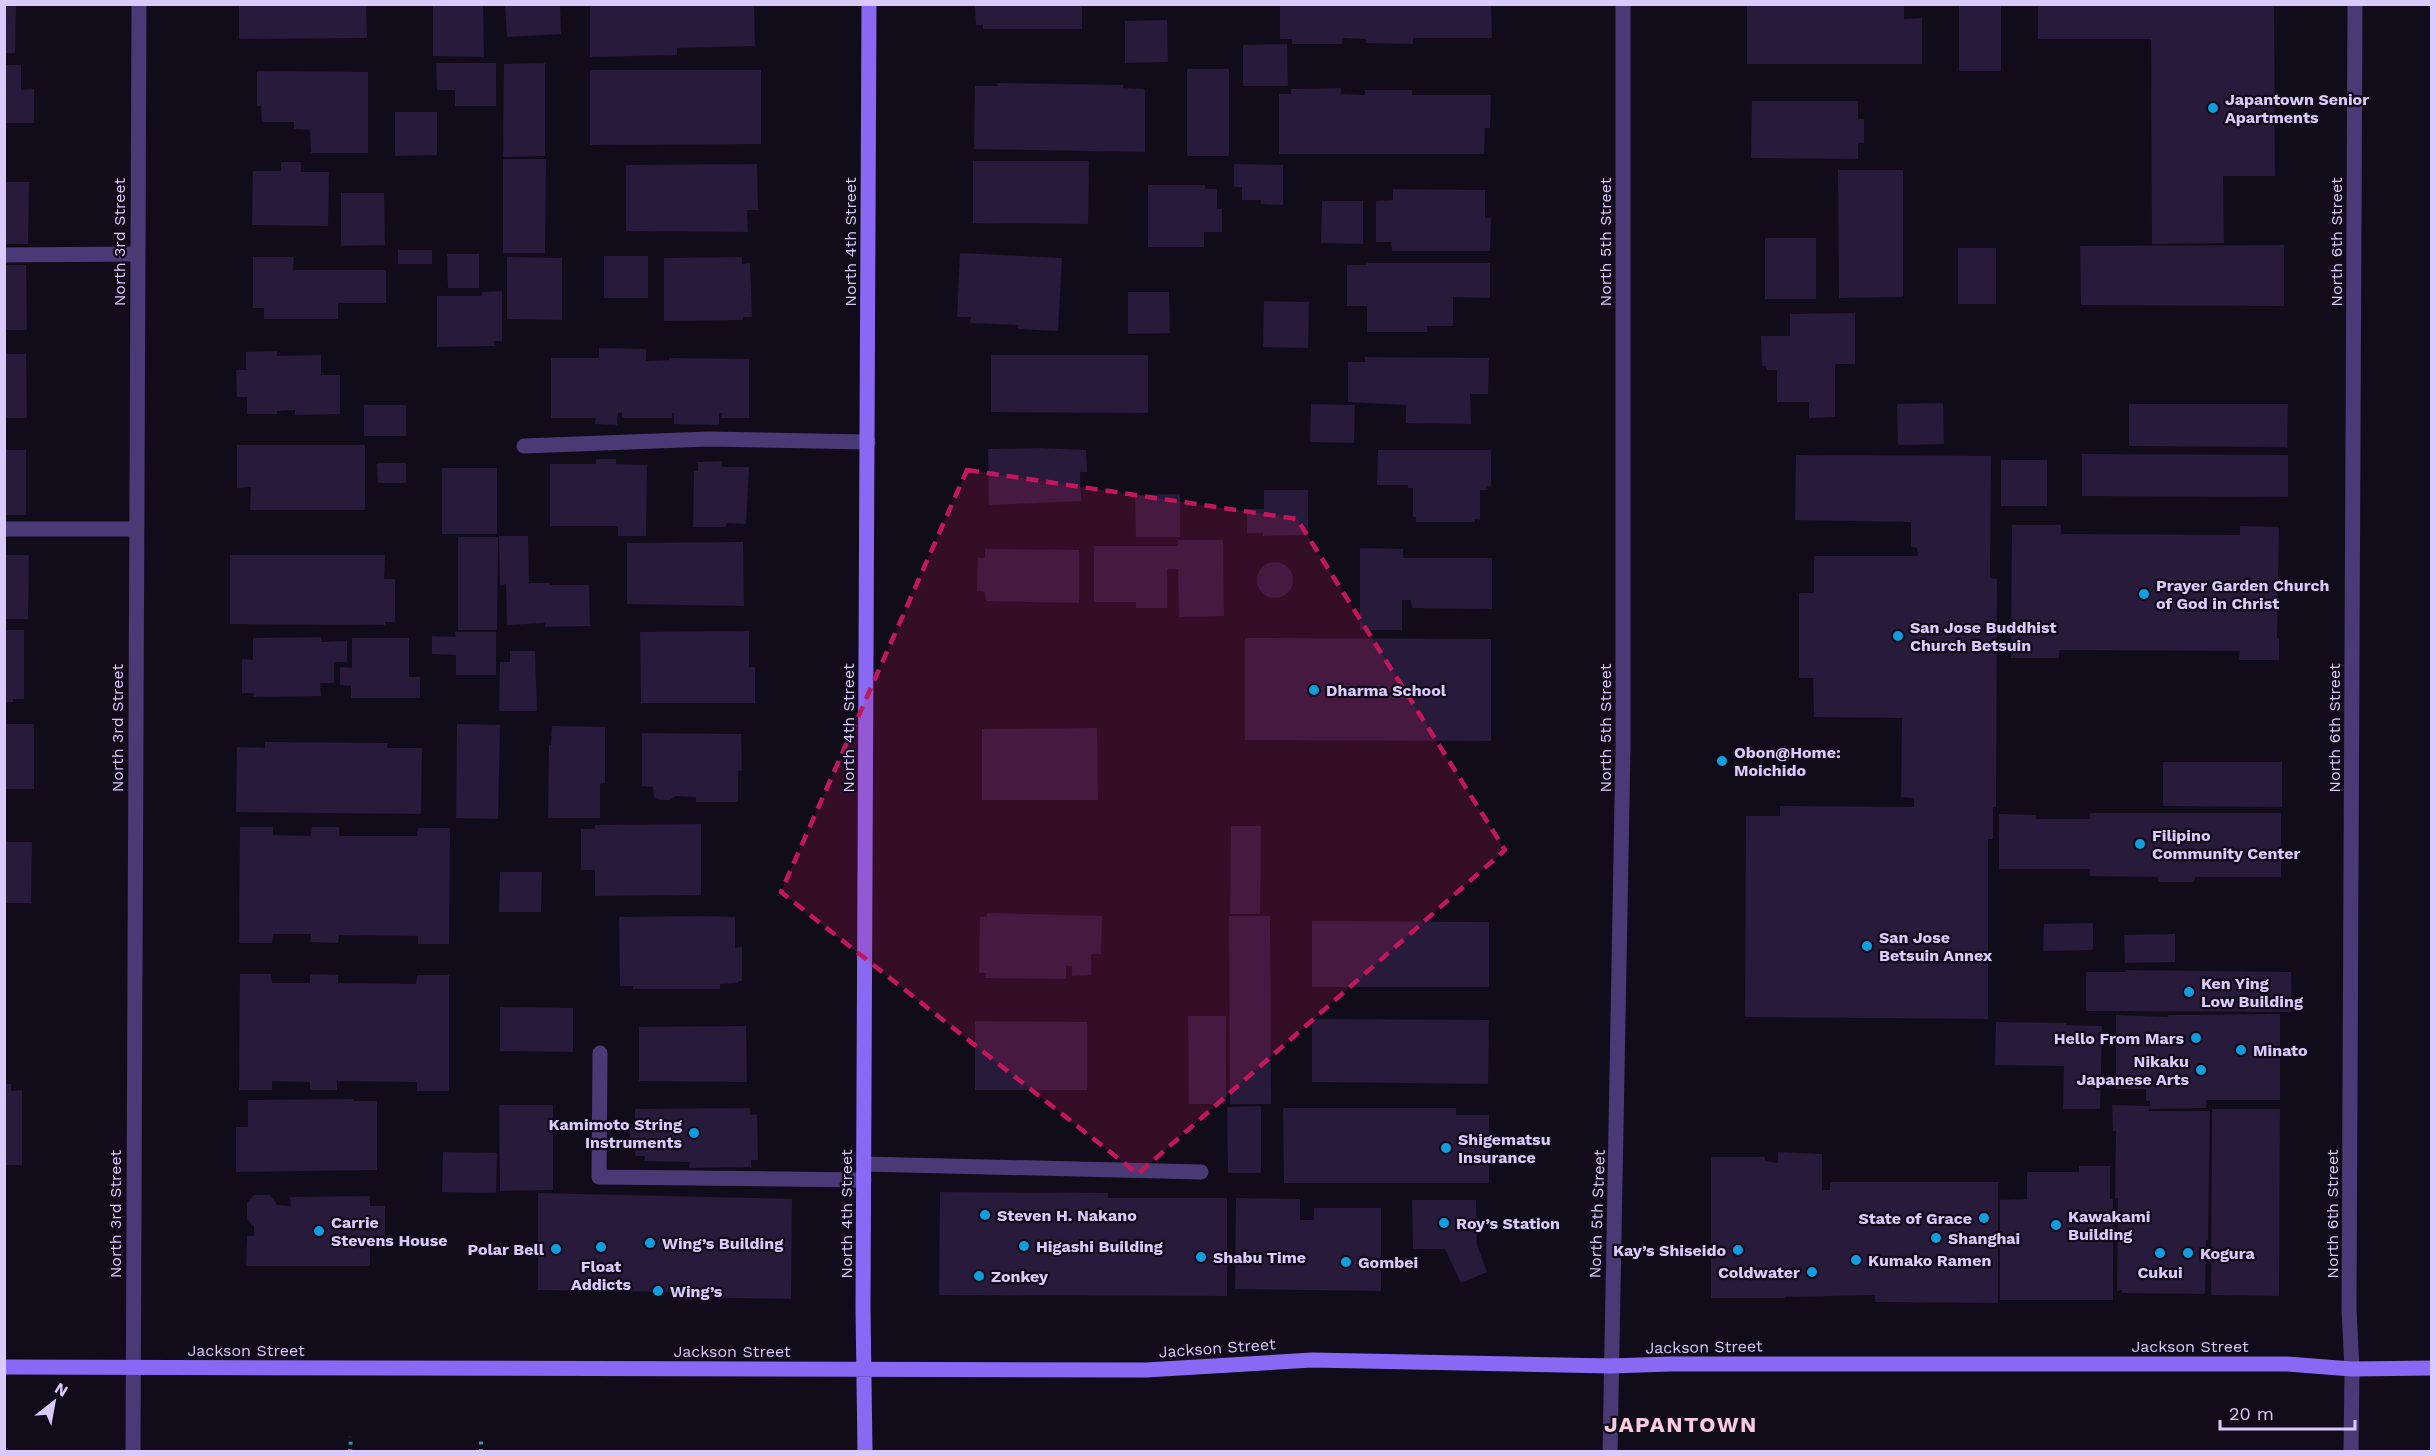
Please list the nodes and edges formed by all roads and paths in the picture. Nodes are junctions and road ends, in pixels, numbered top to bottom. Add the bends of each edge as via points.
1 (139, 4) edge
2 (869, 4) edge
3 (1623, 4) edge
4 (2355, 4) edge
5 (137, 254) junction
6 (4, 255) edge
7 (868, 442) junction
8 (524, 446) dead end
9 (4, 529) edge
10 (136, 529) junction
11 (600, 1053) dead end
12 (864, 1164) junction
13 (1202, 1172) dead end
14 (864, 1179) junction
15 (1611, 1366) junction
16 (4, 1367) edge
17 (132, 1367) junction
18 (2432, 1368) edge
19 (864, 1369) junction
20 (2352, 1369) junction
21 (351, 1437) dead end
22 (481, 1438) dead end
23 (133, 1452) edge
24 (350, 1452) edge
25 (481, 1452) edge
26 (865, 1452) edge
27 (1610, 1452) edge
28 (2351, 1452) edge

1 - 5 street, North 3rd Street
2 - 7 street, North 4th Street
3 - 15 street, North 5th Street via 1623,748
4 - 20 street, North 6th Street via 2349,1297
5 - 6 street
5 - 10 street, North 3rd Street
7 - 8 street via 708,439
7 - 12 street, North 4th Street
9 - 10 street
10 - 17 street, North 3rd Street
11 - 14 street via 599,1178
12 - 13 street
12 - 14 street, North 4th Street
14 - 19 street, North 4th Street
15 - 19 street, Jackson Street via 1312,1360 1146,1370
15 - 20 street, Jackson Street via 2288,1364
15 - 27 street, North 5th Street
16 - 17 street, Jackson Street
17 - 19 street, Jackson Street
17 - 23 street, North 3rd Street
18 - 20 street, Jackson Street
19 - 26 street, North 4th Street
20 - 28 street, North 6th Street
21 - 24 path
22 - 25 path

